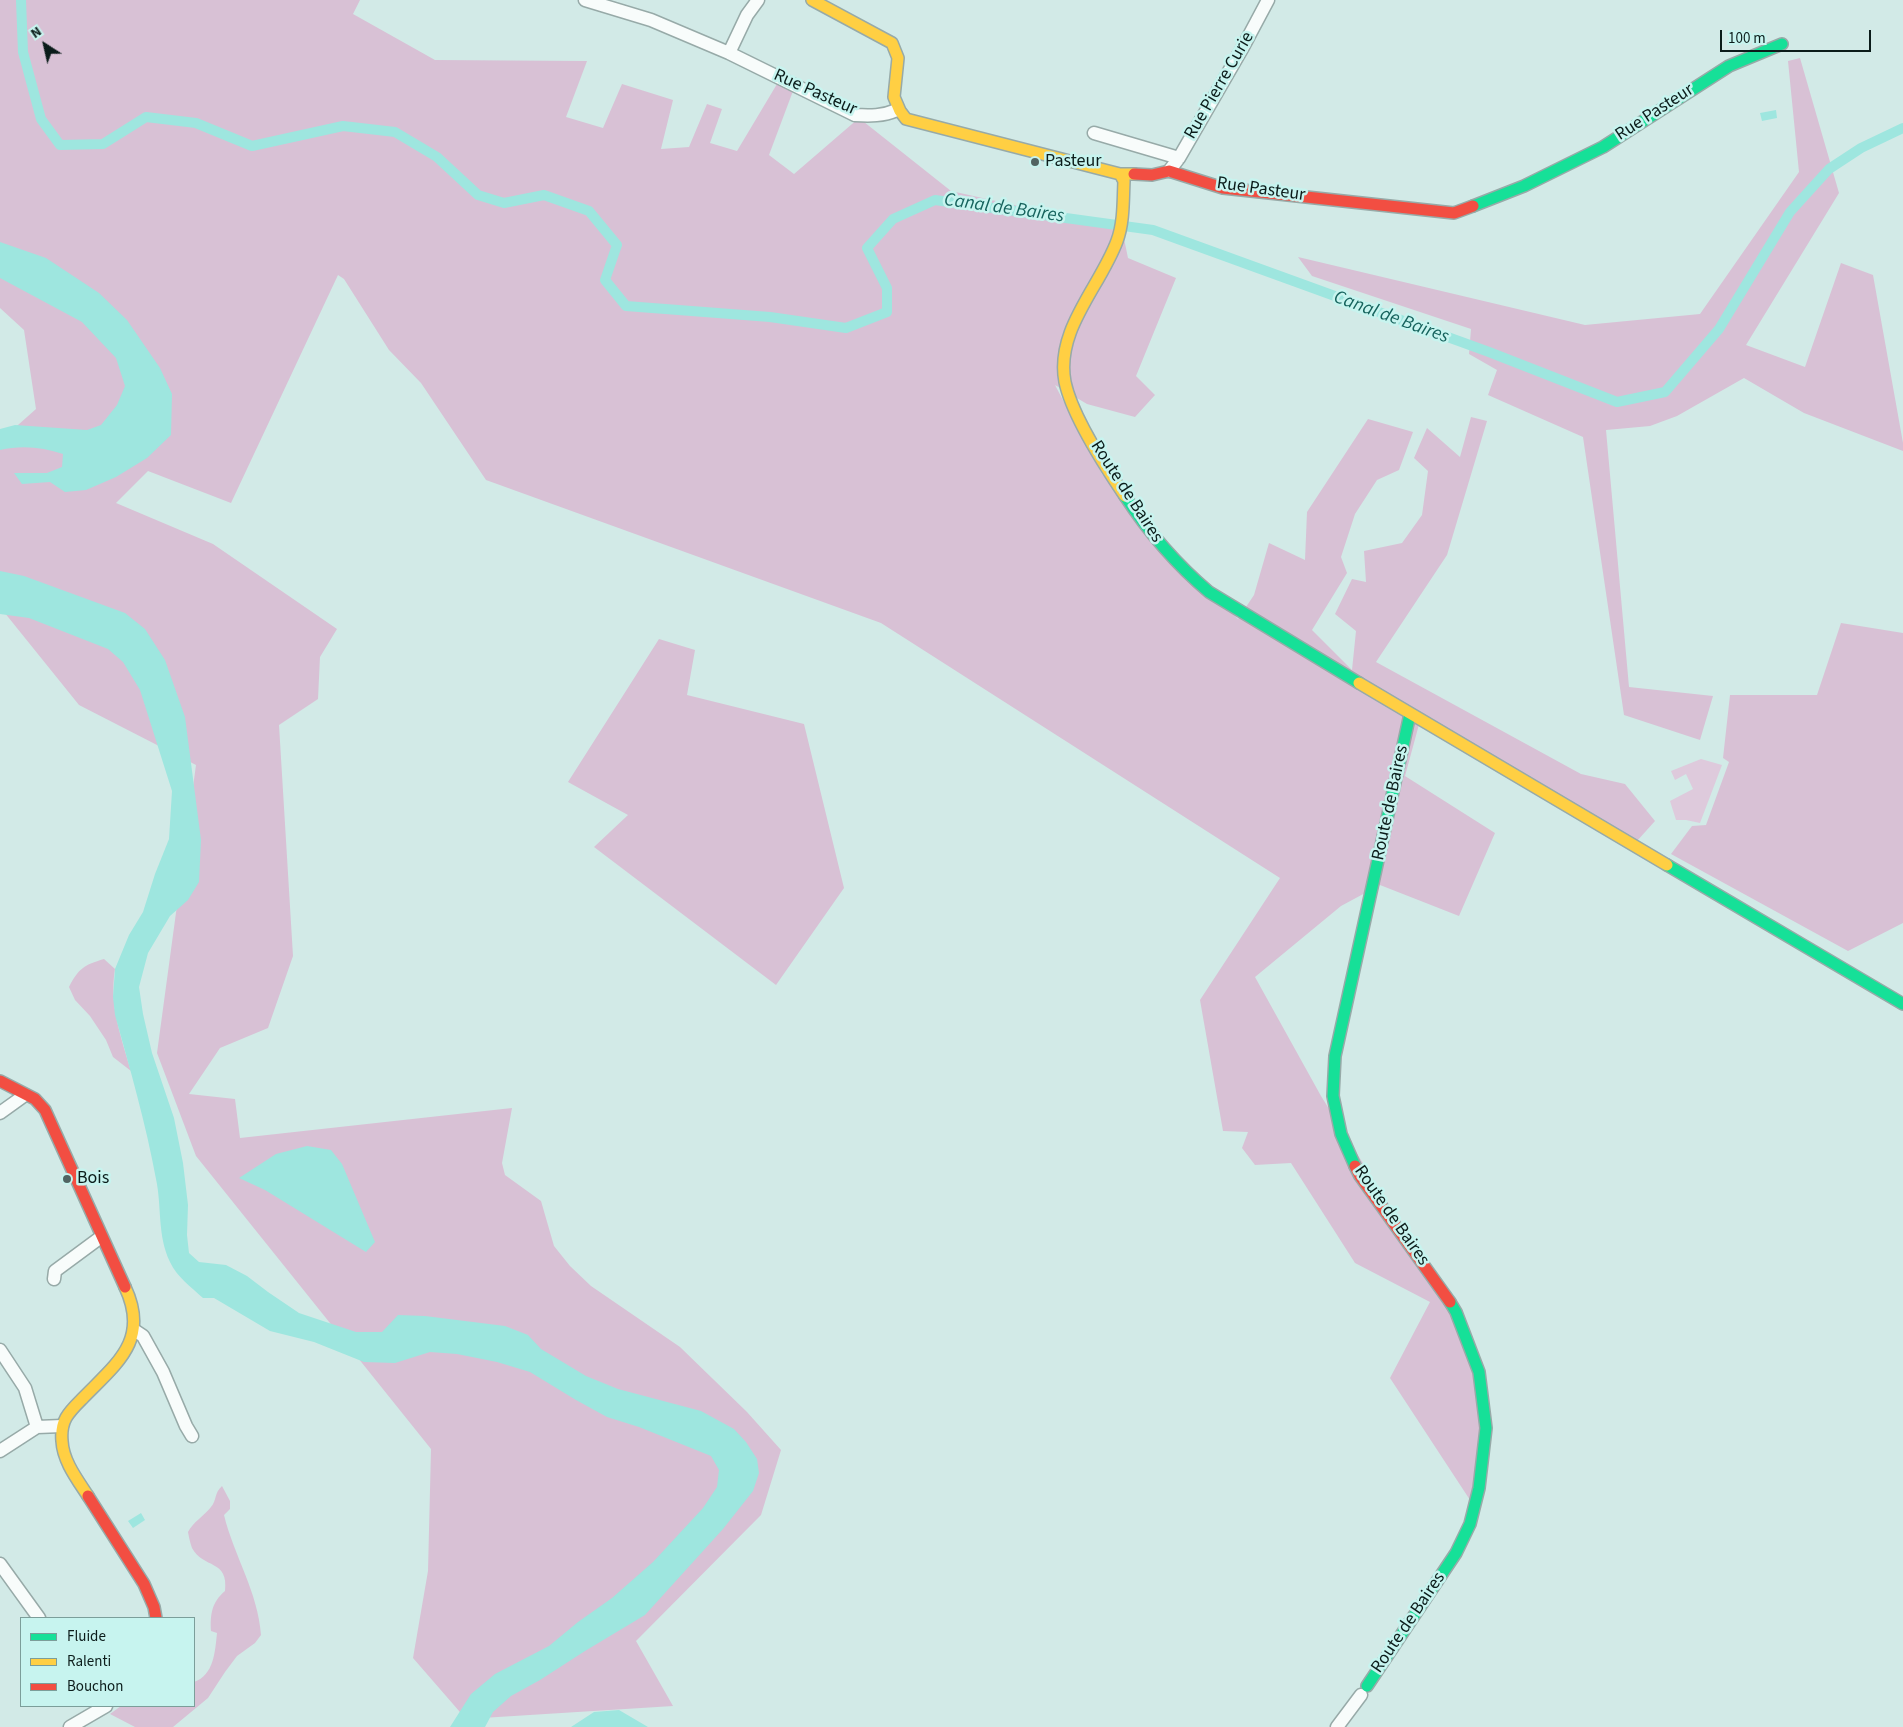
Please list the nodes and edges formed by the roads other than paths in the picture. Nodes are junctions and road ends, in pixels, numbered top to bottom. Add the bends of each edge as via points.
1 (585, 0) edge
2 (758, 0) edge
3 (812, 0) edge
4 (1268, 0) edge
5 (1782, 44) dead end
6 (729, 53) junction
7 (897, 110) junction
8 (1094, 133) dead end
9 (1180, 158) junction
10 (1169, 171) junction
11 (1120, 174) junction
12 (1410, 714) junction
13 (1903, 1004) edge
14 (0, 1081) edge
15 (26, 1095) junction
16 (0, 1113) edge
17 (101, 1237) junction
18 (54, 1279) dead end
19 (134, 1330) junction
20 (0, 1350) edge
21 (37, 1426) junction
22 (62, 1426) junction
23 (192, 1436) dead end
24 (0, 1451) edge
25 (0, 1564) edge
26 (38, 1617) edge
27 (156, 1617) edge
28 (1364, 1690) joint
29 (90, 1710) edge
30 (70, 1727) edge
31 (1337, 1727) edge

1 - 6 street, Rue Pasteur via 651,20
2 - 6 street
3 - 7 street via 892,42 898,56 893,93
4 - 9 street, Rue Pierre Curie
5 - 10 street, Rue Pasteur via 1729,66 1603,147 1524,186 1454,213 1223,188
6 - 7 street, Rue Pasteur via 855,114 871,116
7 - 11 street, Rue Pasteur via 906,119 919,123
8 - 9 street
9 - 10 street, Rue Pierre Curie
10 - 11 street, Rue Pasteur via 1152,176
11 - 12 street, Route de Baires via 1124,181 1118,239 1073,323 1065,353 1066,388 1078,415 1142,523 1192,578 1209,592
12 - 13 street, Route de Baires
12 - 28 street, Route de Baires via 1335,1056 1333,1096 1341,1134 1360,1176 1456,1312 1478,1372 1486,1428 1479,1488 1470,1524 1456,1553
14 - 15 street
15 - 16 street
15 - 17 street via 45,1110
17 - 18 street via 55,1272
17 - 19 street via 131,1300
19 - 22 street via 121,1359 66,1415
19 - 23 street via 143,1336 163,1372
20 - 21 street via 25,1388
21 - 22 street
21 - 24 street
22 - 27 street via 60,1439 65,1457 144,1584
25 - 26 street
28 - 31 street, Route de Baires
29 - 30 street

